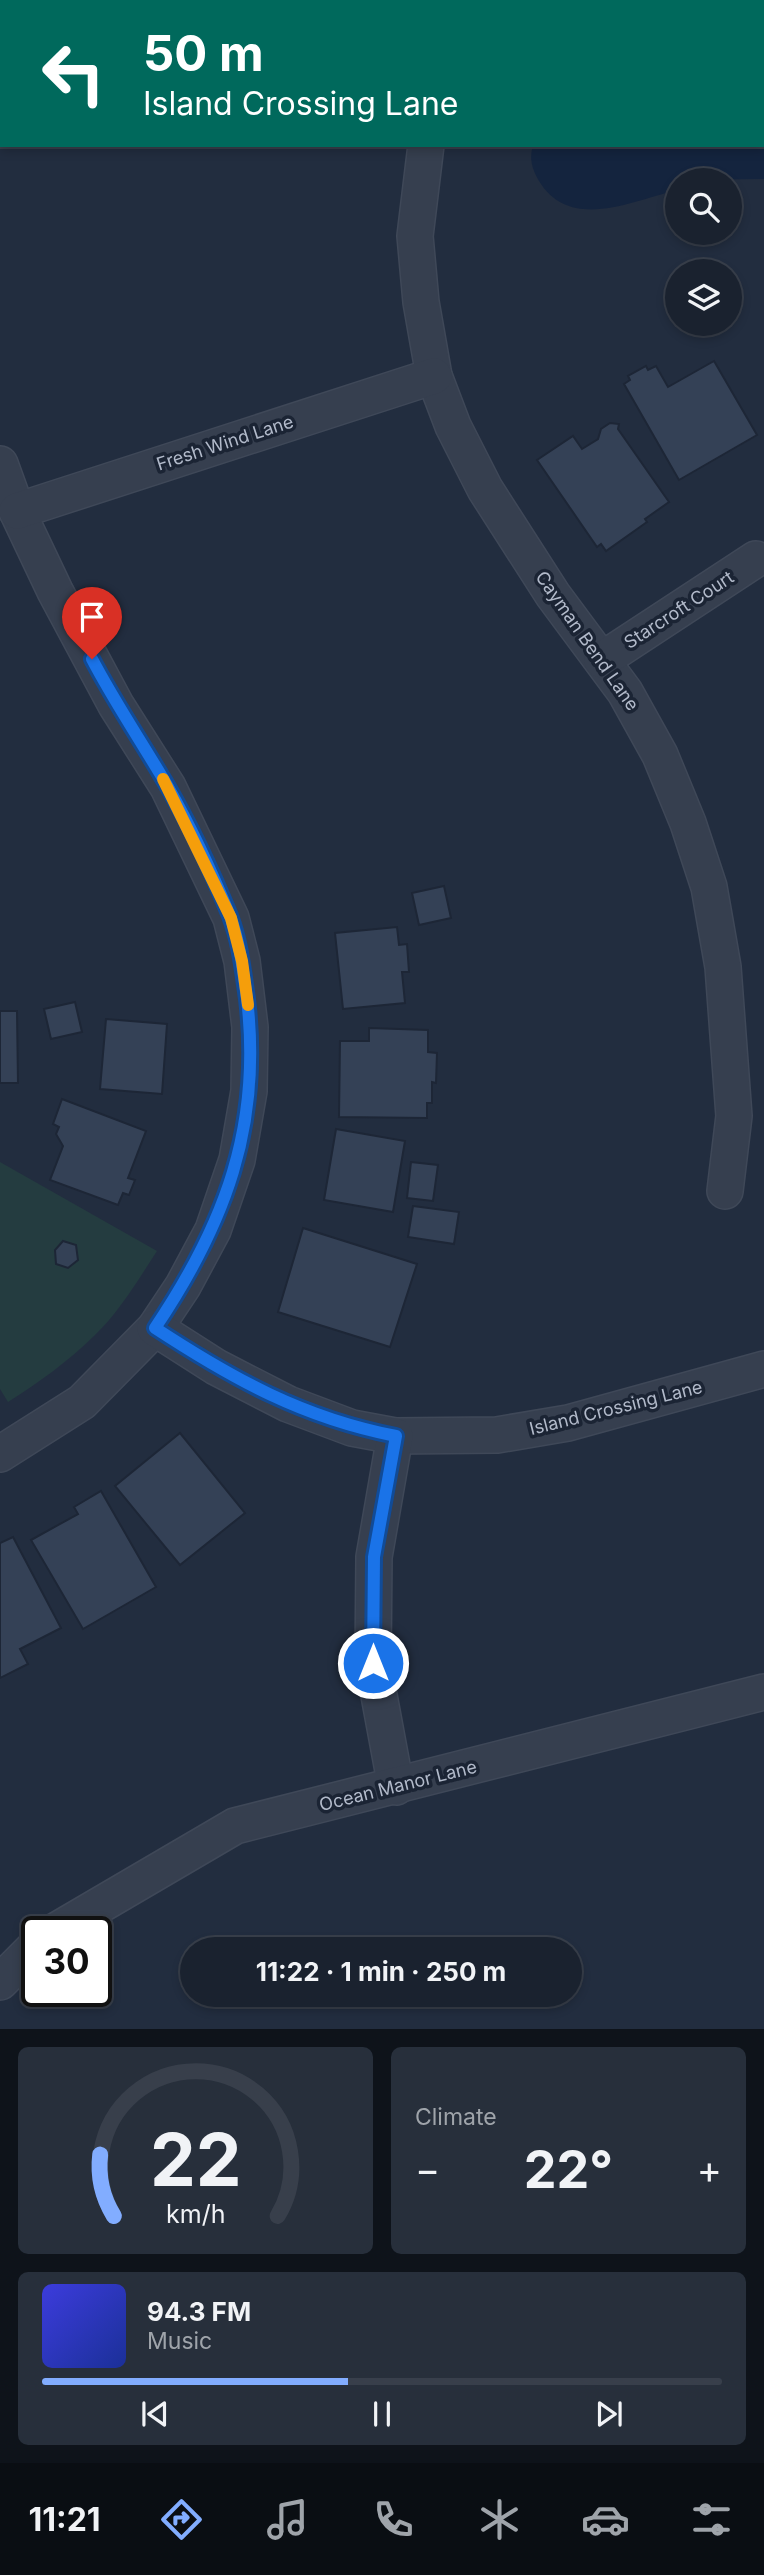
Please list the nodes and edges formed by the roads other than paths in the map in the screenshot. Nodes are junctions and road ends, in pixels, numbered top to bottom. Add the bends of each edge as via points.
1 (426, 147) edge
2 (433, 376) junction
3 (0, 464) edge
4 (17, 511) junction
5 (756, 559) dead end
6 (602, 660) junction
7 (725, 1191) dead end
8 (155, 1328) junction
9 (764, 1369) edge
10 (396, 1436) junction
11 (0, 1454) edge
12 (764, 1692) edge
13 (396, 1787) junction
14 (81, 1916) edge
15 (21, 1961) edge
16 (0, 1982) edge

1 - 2 street, Cayman Bend Lane via 415,236
2 - 4 street, Fresh Wind Lane
2 - 6 street, Cayman Bend Lane via 485,489 553,595
3 - 4 street
4 - 8 street via 116,705 174,799 231,918 242,961 250,1027 249,1091 237,1160 213,1230
5 - 6 street, Starcroft Court
6 - 7 street, Cayman Bend Lane via 660,755 709,887 723,967 734,1116
8 - 10 street, Island Crossing Lane via 216,1367 288,1404 352,1428
8 - 11 street via 82,1402
9 - 10 street, Island Crossing Lane via 568,1423 497,1435
10 - 13 street via 374,1557 373,1663
12 - 13 street, Ocean Manor Lane
13 - 14 street, Ocean Manor Lane via 235,1826
15 - 16 street

